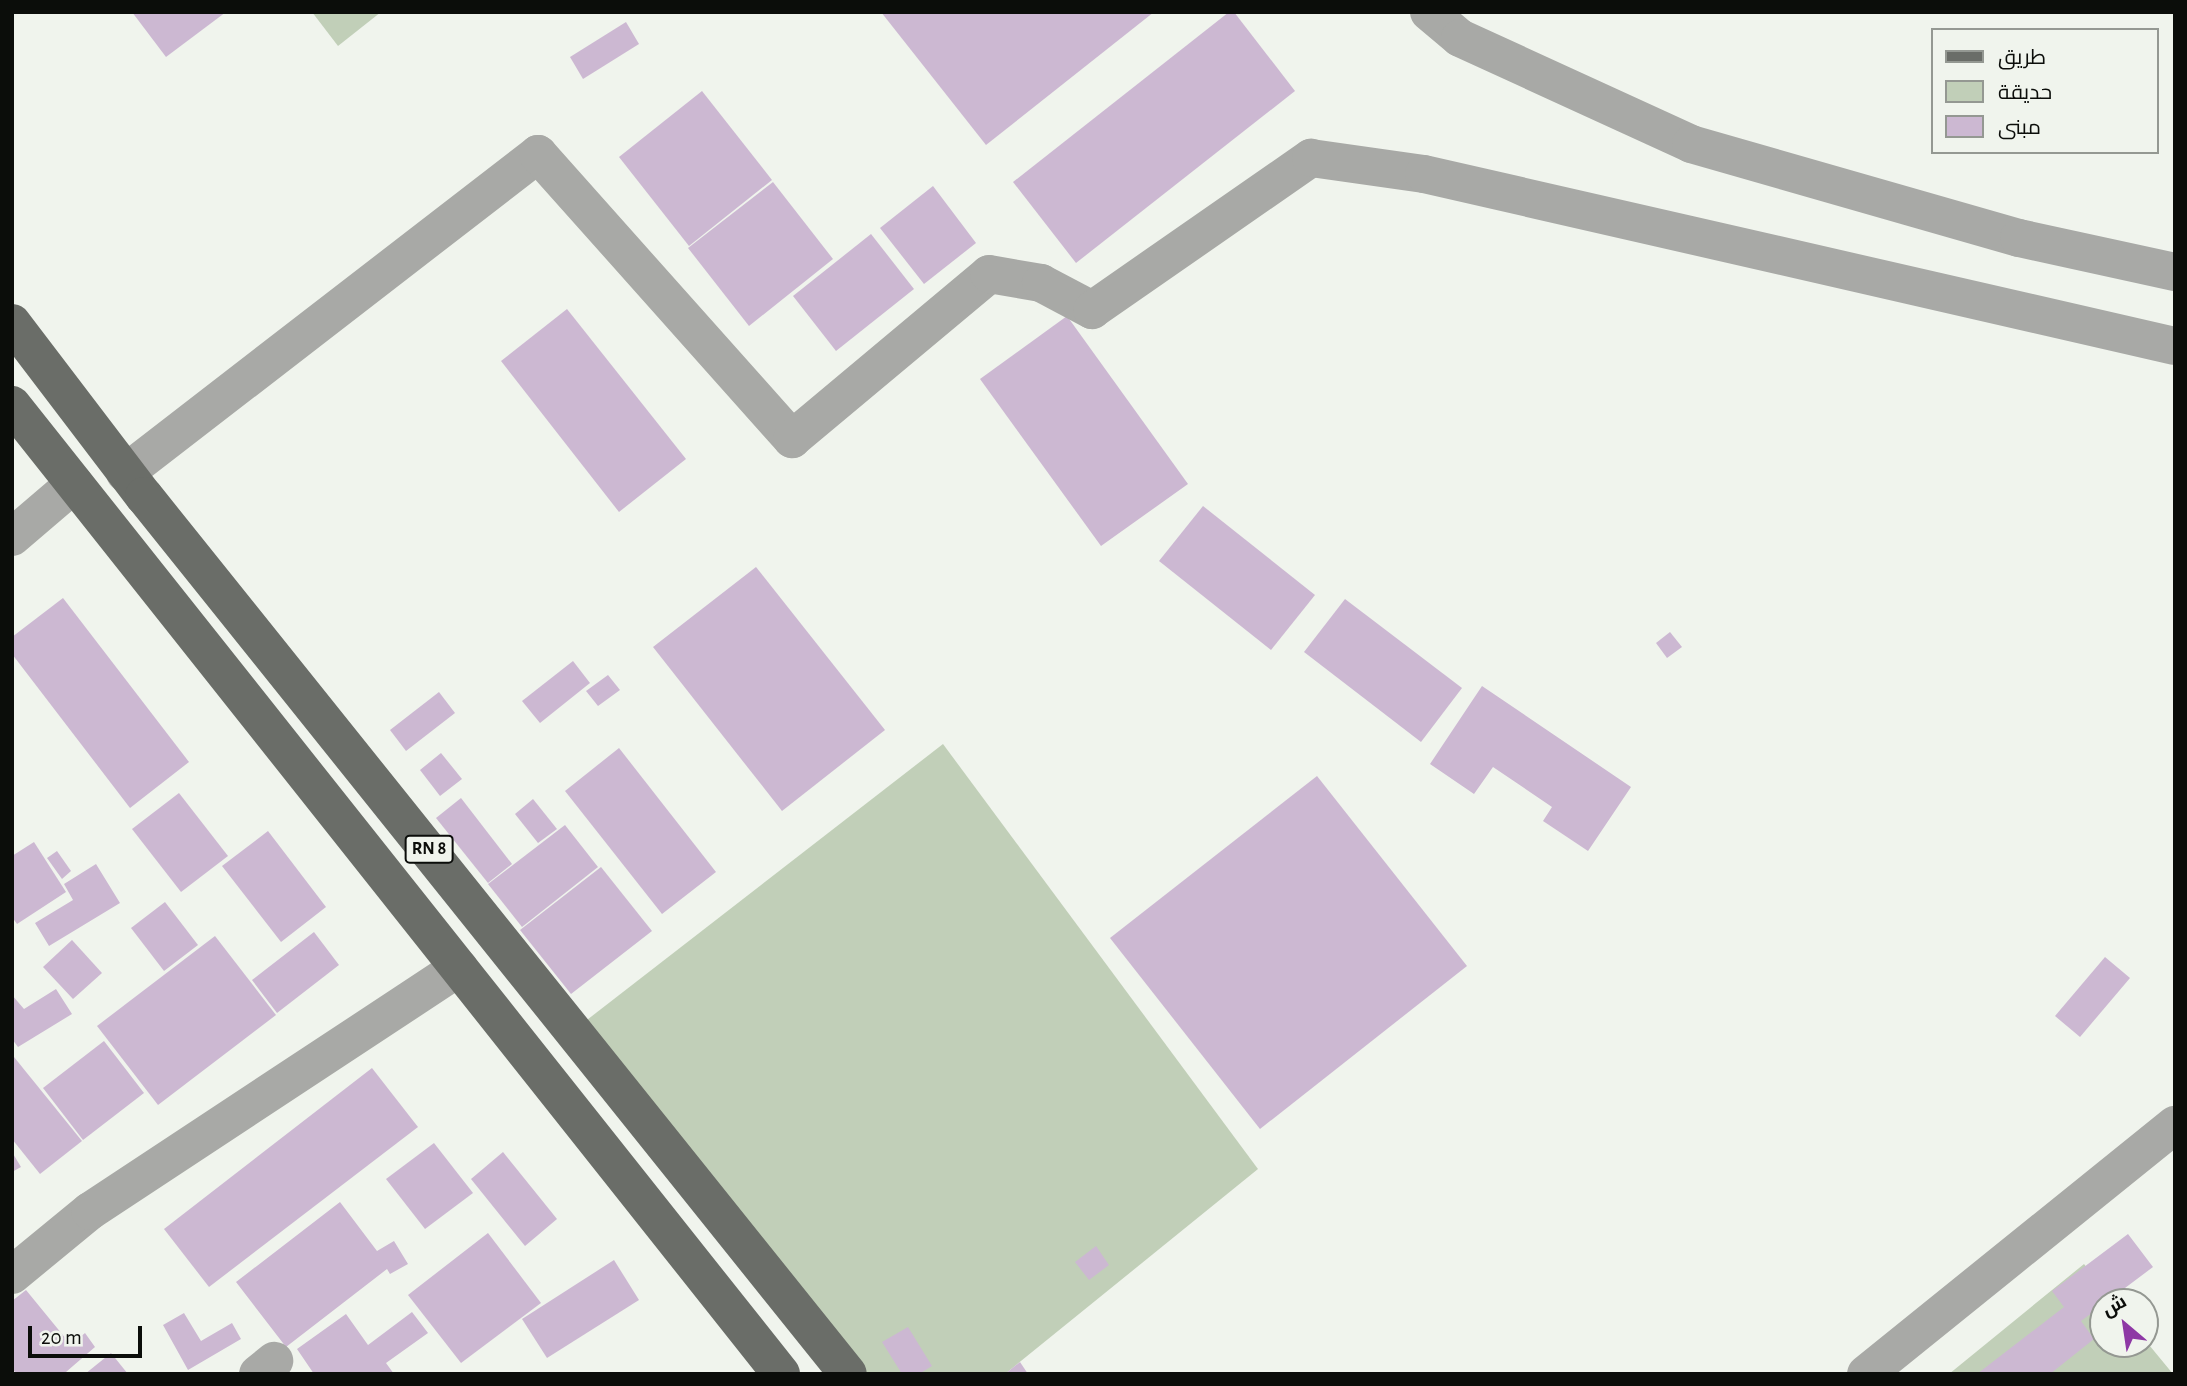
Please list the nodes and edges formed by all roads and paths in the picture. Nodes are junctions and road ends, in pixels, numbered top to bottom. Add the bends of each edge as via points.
1 (1429, 12) edge
2 (2175, 272) edge
3 (12, 323) edge
4 (2175, 346) edge
5 (12, 405) edge
6 (125, 472) junction
7 (74, 484) junction
8 (12, 537) edge
9 (459, 968) junction
10 (2175, 1125) edge
11 (12, 1275) edge
12 (780, 1374) edge
13 (848, 1374) edge
14 (1866, 1374) edge

1 - 2 street via 1460,38 1691,144 2019,238
3 - 6 main road, RN 8
4 - 6 street via 1424,174 1311,158 1092,310 1041,283 989,274 792,439 538,154
5 - 7 main road, RN 8
6 - 13 main road, RN 8
7 - 8 street
7 - 9 main road, RN 8
9 - 11 street via 90,1211
9 - 12 main road, RN 8
10 - 14 street

